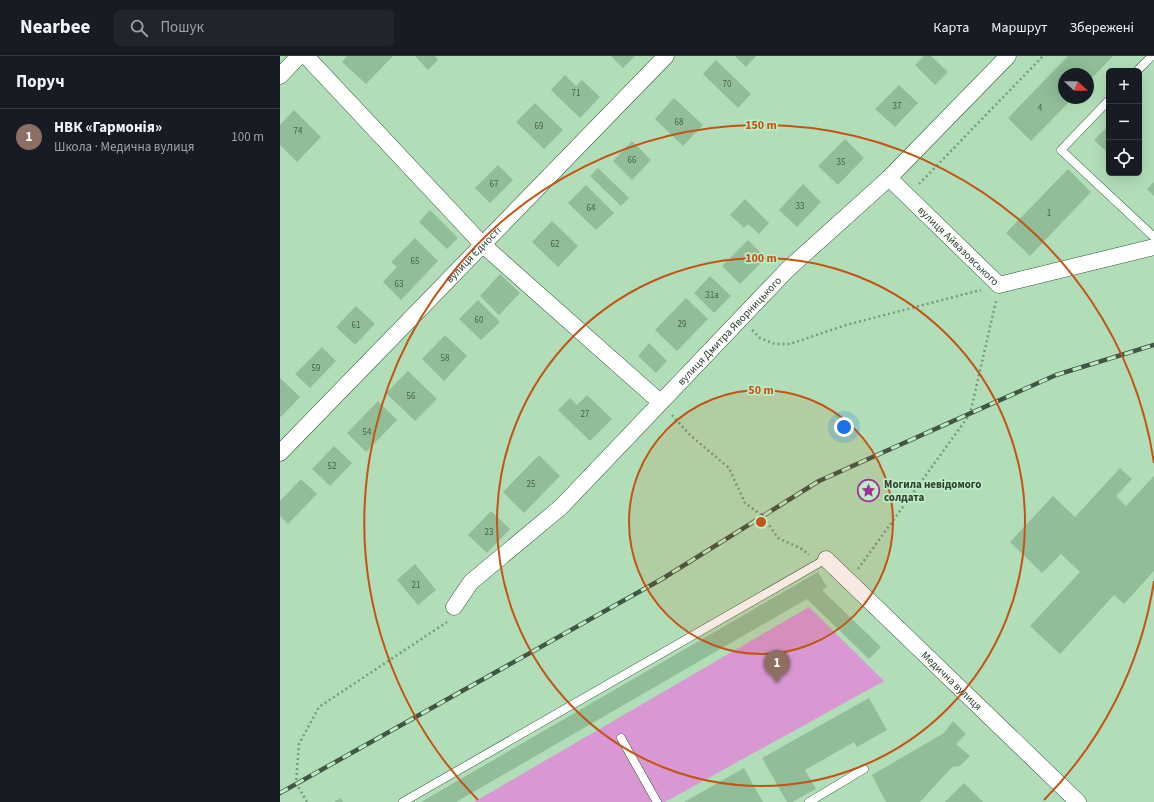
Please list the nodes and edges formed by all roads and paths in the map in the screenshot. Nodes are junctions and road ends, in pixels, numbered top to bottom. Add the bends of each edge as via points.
1 (299, 56) edge
2 (306, 56) edge
3 (666, 56) edge
4 (1008, 56) edge
5 (1043, 56) edge
6 (1152, 56) edge
7 (1140, 68) edge
8 (280, 76) edge
9 (1106, 103) edge
10 (889, 178) junction
11 (908, 196) junction
12 (1154, 236) edge
13 (482, 244) junction
14 (1154, 247) edge
15 (999, 285) junction
16 (740, 318) junction
17 (660, 402) junction
18 (280, 453) edge
19 (822, 561) junction
20 (849, 582) junction
21 (454, 607) joint
22 (621, 738) dead end
23 (864, 769) dead end
24 (306, 802) edge
25 (403, 802) edge
26 (657, 802) edge
27 (809, 802) edge
28 (1078, 802) edge

1 - 8 street
2 - 13 street
3 - 13 street, вулиця Єдності
4 - 10 street, вулиця Дмитра Яворницького
5 - 11 path
6 - 7 lane
9 - 12 lane via 1061,150
10 - 11 street, вулиця Айвазовського
10 - 16 street, вулиця Дмитра Яворницького via 788,269
11 - 15 street, вулиця Айвазовського
13 - 17 street
13 - 18 street, вулиця Єдності
14 - 15 street, вулиця Айвазовського
15 - 16 path via 846,325 790,344 775,344 760,338
15 - 20 path via 970,414
16 - 17 street, вулиця Дмитра Яворницького
17 - 19 path via 690,435 729,468 745,503 763,516 778,538
17 - 21 street, вулиця Дмитра Яворницького via 561,507 471,582
19 - 20 street, Медична вулиця
19 - 25 lane
20 - 28 street, Медична вулиця
21 - 24 path via 446,624 319,707 299,744 296,784
22 - 26 lane
23 - 27 lane

